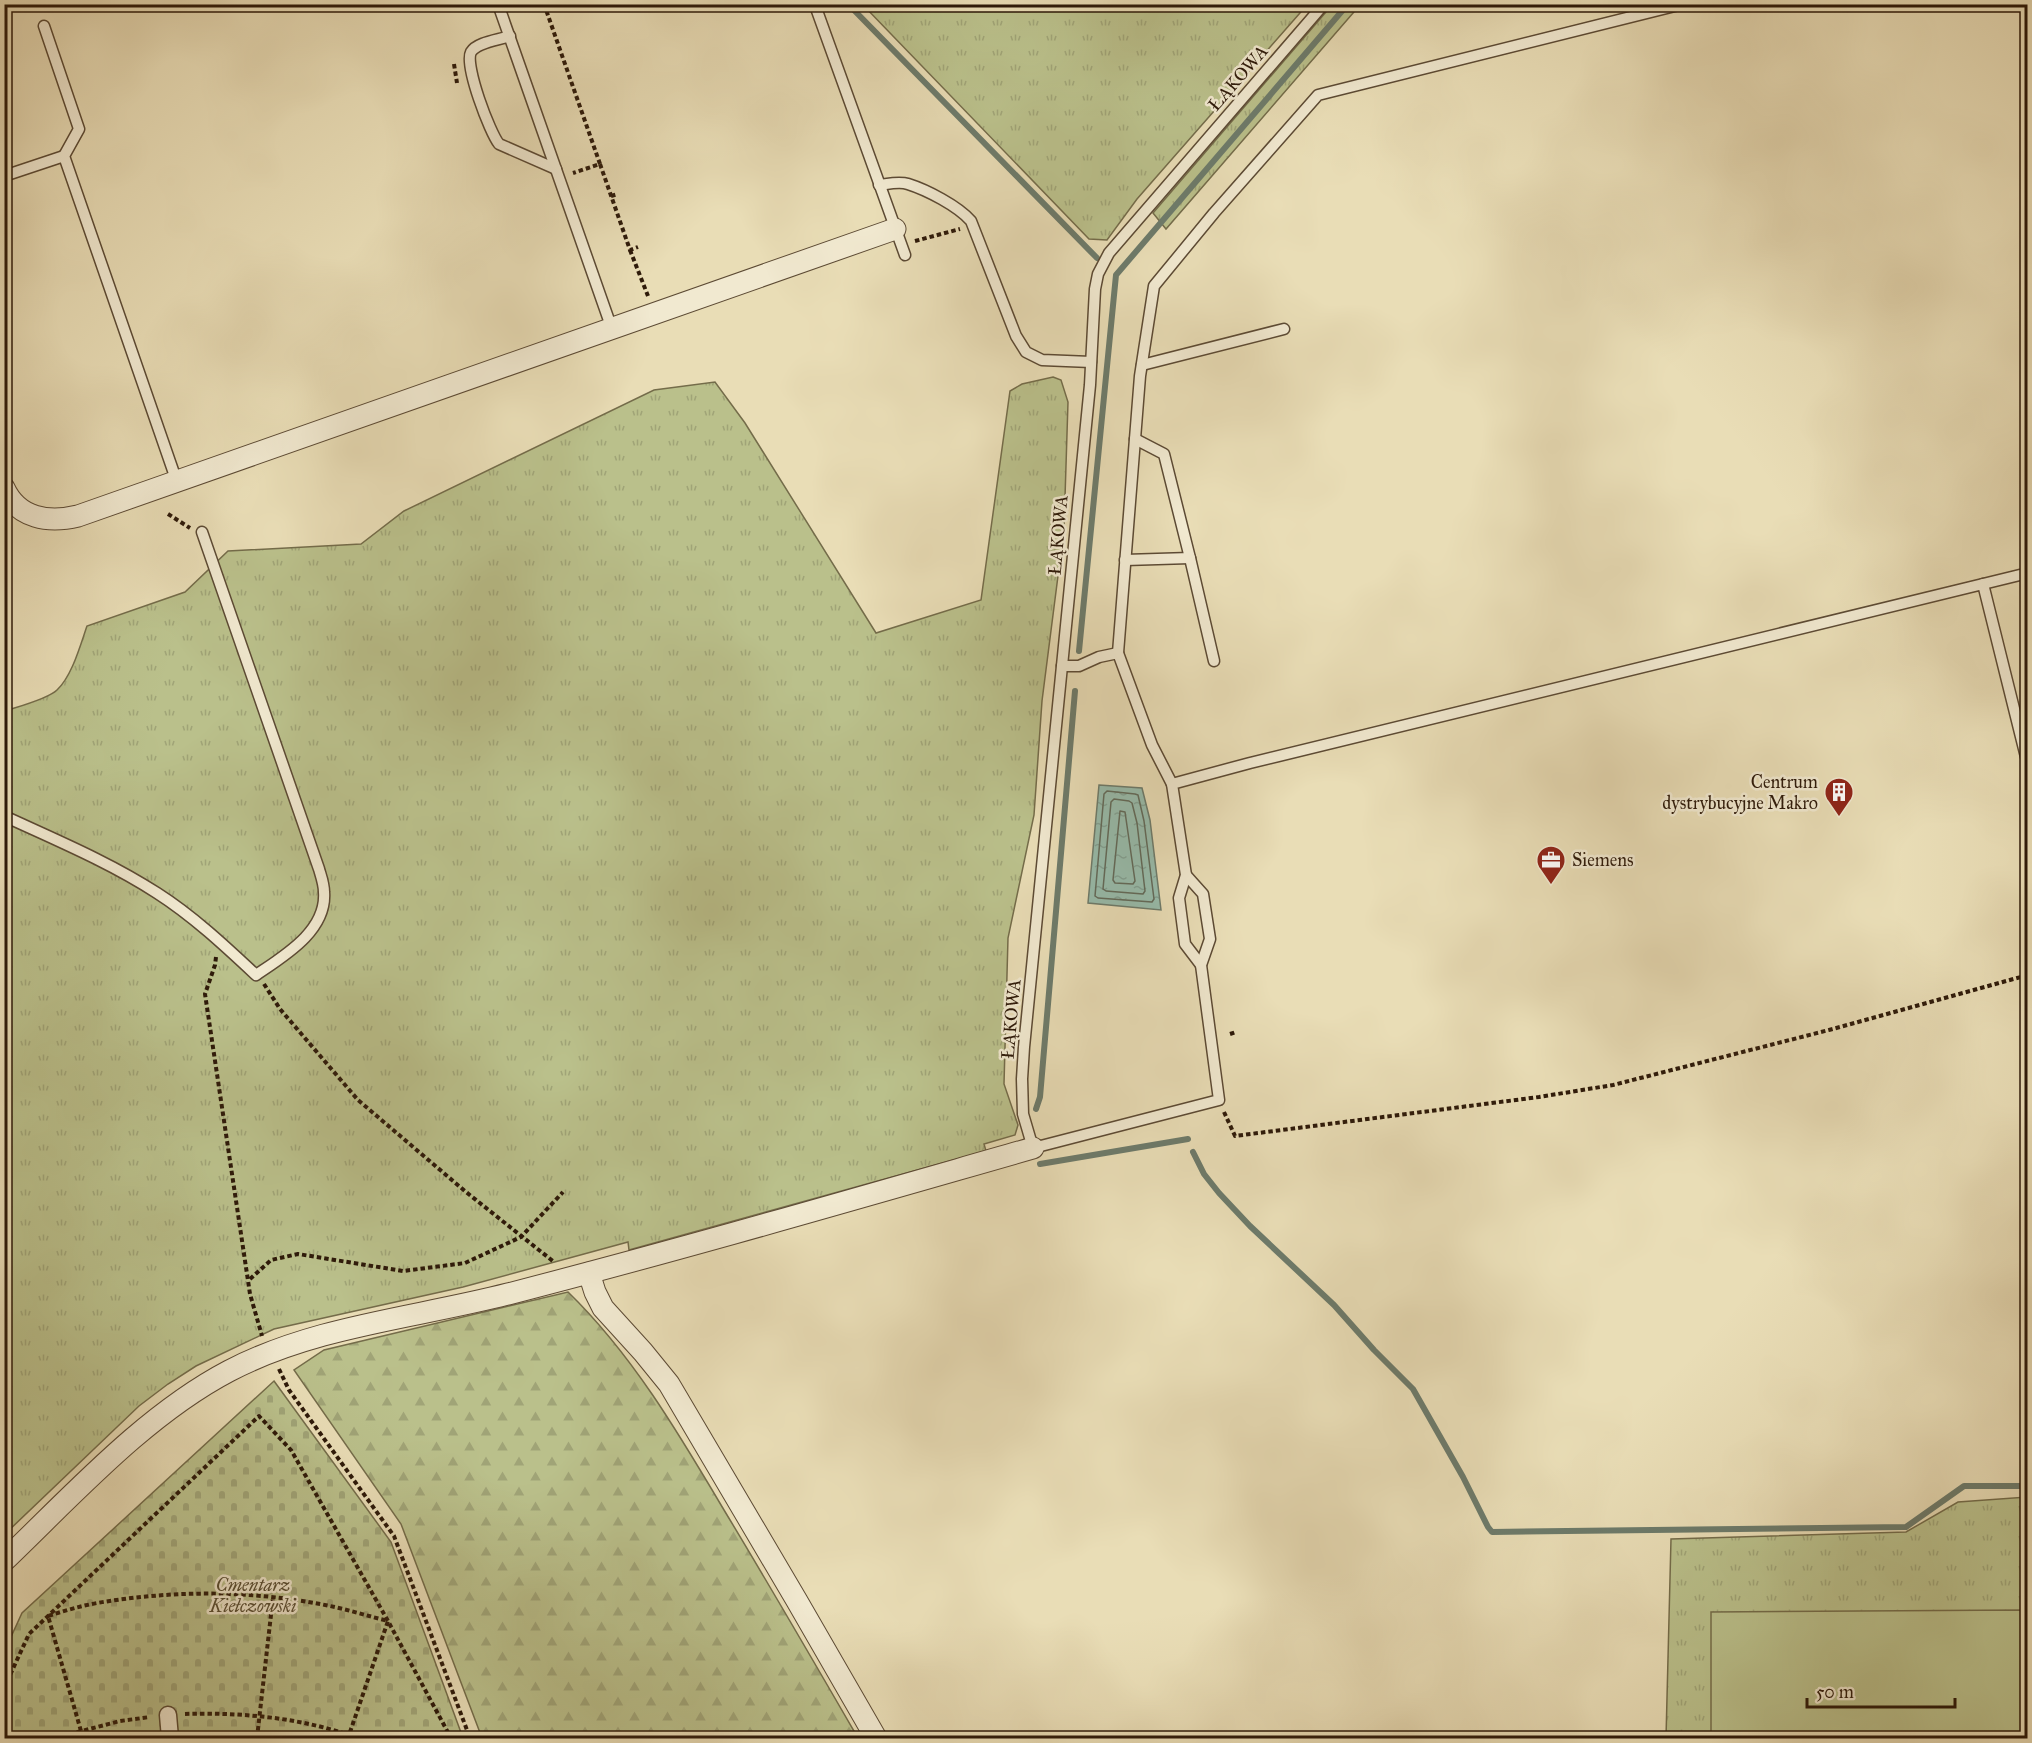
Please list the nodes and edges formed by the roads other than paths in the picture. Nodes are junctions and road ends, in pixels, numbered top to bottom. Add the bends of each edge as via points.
1 (498, 4) edge
2 (813, 4) edge
3 (1324, 4) edge
4 (1683, 4) edge
5 (44, 26) dead end
6 (510, 36) junction
7 (64, 156) junction
8 (556, 169) junction
9 (4, 176) edge
10 (879, 185) junction
11 (898, 236) junction
12 (905, 255) dead end
13 (612, 329) junction
14 (1284, 329) dead end
15 (1091, 362) junction
16 (1142, 365) junction
17 (1135, 439) junction
18 (177, 482) junction
19 (4, 488) edge
20 (202, 532) road end
21 (1190, 558) junction
22 (1125, 560) junction
23 (2028, 573) edge
24 (1983, 584) junction
25 (1118, 653) junction
26 (1214, 661) dead end
27 (1062, 666) junction
28 (2028, 765) edge
29 (1172, 784) junction
30 (4, 816) edge
31 (1186, 875) junction
32 (1201, 965) junction
33 (1033, 1148) junction
34 (589, 1273) junction
35 (4, 1561) edge
36 (168, 1715) road end
37 (170, 1738) edge
38 (876, 1738) edge

1 - 6 lane
2 - 10 lane
3 - 15 lane, ŁĄKOWA via 1109,253 1095,289
4 - 16 lane via 1318,96 1154,286
5 - 7 lane via 79,129
6 - 8 lane
6 - 8 lane via 479,46 471,52 469,63 493,137 499,144
7 - 9 lane
7 - 18 lane
8 - 13 lane
10 - 11 lane
10 - 15 lane via 907,184 961,210 972,220 1016,336 1026,352 1042,360
11 - 12 lane
11 - 13 street
13 - 18 street
14 - 16 lane
15 - 27 lane, ŁĄKOWA
16 - 17 lane
17 - 21 lane via 1164,454
17 - 22 lane
18 - 19 street via 60,520 29,515
20 - 30 lane via 319,868 324,903 310,932 256,975 158,893
21 - 22 lane
21 - 26 lane
22 - 25 lane
23 - 24 lane
24 - 28 lane
24 - 29 lane
25 - 27 lane via 1079,666
25 - 29 lane via 1152,745
27 - 33 lane, ŁĄKOWA via 1023,1068 1023,1114
29 - 31 lane
31 - 32 lane via 1179,898 1185,944
31 - 32 lane via 1203,894 1210,939
32 - 33 lane via 1219,1100
33 - 34 street
34 - 35 street via 339,1331 295,1343 231,1370 184,1397 133,1438
34 - 38 street via 603,1308 674,1393
36 - 37 street

